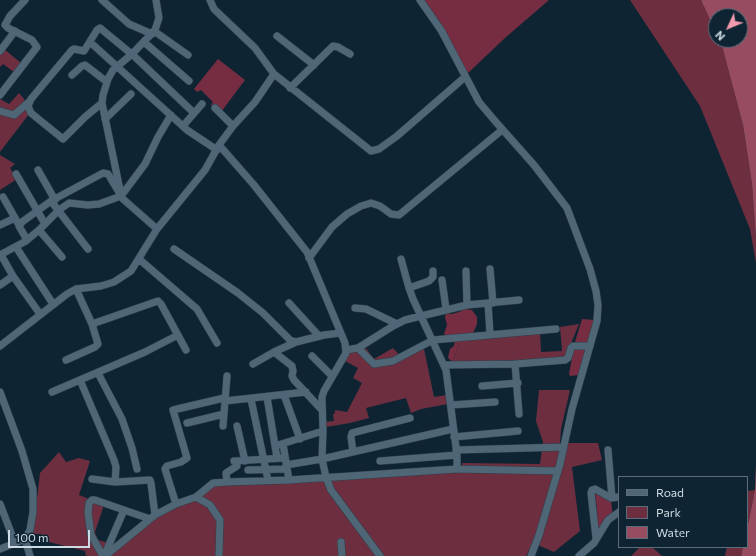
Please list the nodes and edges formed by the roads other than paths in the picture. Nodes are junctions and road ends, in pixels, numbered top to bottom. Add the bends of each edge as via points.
1 (24, 0) edge
2 (102, 0) edge
3 (156, 0) edge
4 (210, 0) edge
5 (420, 0) edge
6 (15, 31) junction
7 (153, 32) junction
8 (277, 36) dead end
9 (90, 42) junction
10 (144, 42) junction
11 (0, 51) edge
12 (132, 54) junction
13 (350, 54) dead end
14 (188, 55) dead end
15 (314, 65) junction
16 (117, 66) junction
17 (274, 74) junction
18 (72, 75) dead end
19 (465, 76) junction
20 (188, 81) dead end
21 (107, 82) junction
22 (290, 88) junction
23 (131, 94) dead end
24 (0, 95) edge
25 (29, 102) junction
26 (102, 103) junction
27 (202, 104) dead end
28 (214, 108) dead end
29 (0, 111) edge
30 (194, 113) junction
31 (171, 115) junction
32 (106, 119) junction
33 (183, 126) junction
34 (233, 126) junction
35 (502, 130) junction
36 (218, 147) junction
37 (38, 170) dead end
38 (16, 174) dead end
39 (121, 196) junction
40 (2, 197) dead end
41 (53, 201) junction
42 (58, 210) junction
43 (38, 211) junction
44 (15, 218) junction
45 (19, 224) junction
46 (45, 224) junction
47 (0, 225) edge
48 (157, 229) junction
49 (40, 230) junction
50 (27, 240) junction
51 (16, 247) junction
52 (88, 249) dead end
53 (174, 249) dead end
54 (0, 255) edge
55 (62, 257) dead end
56 (309, 258) junction
57 (140, 259) junction
58 (401, 259) dead end
59 (490, 269) dead end
60 (433, 271) dead end
61 (466, 271) dead end
62 (13, 276) junction
63 (442, 280) dead end
64 (0, 285) edge
65 (409, 288) junction
66 (76, 289) junction
67 (519, 300) dead end
68 (289, 303) dead end
69 (490, 303) junction
70 (53, 304) junction
71 (468, 305) junction
72 (355, 308) dead end
73 (446, 309) junction
74 (40, 314) junction
75 (421, 316) junction
76 (92, 324) junction
77 (397, 324) junction
78 (556, 328) dead end
79 (340, 333) junction
80 (490, 334) junction
81 (178, 335) junction
82 (319, 336) junction
83 (433, 340) junction
84 (296, 342) junction
85 (217, 343) dead end
86 (0, 346) edge
87 (590, 346) junction
88 (358, 348) junction
89 (186, 350) dead end
90 (346, 350) junction
91 (274, 352) junction
92 (312, 356) dead end
93 (66, 360) dead end
94 (253, 364) dead end
95 (515, 364) junction
96 (444, 365) junction
97 (98, 373) junction
98 (227, 376) dead end
99 (332, 376) junction
100 (80, 380) junction
101 (518, 383) junction
102 (482, 386) dead end
103 (0, 392) edge
104 (52, 392) dead end
105 (306, 392) junction
106 (284, 395) junction
107 (267, 397) junction
108 (225, 399) junction
109 (251, 399) junction
110 (495, 402) dead end
111 (451, 404) junction
112 (2, 405) edge
113 (322, 410) junction
114 (224, 414) junction
115 (519, 414) dead end
116 (410, 418) dead end
117 (187, 423) dead end
118 (224, 426) dead end
119 (237, 426) dead end
120 (323, 431) junction
121 (518, 431) dead end
122 (453, 433) junction
123 (300, 439) junction
124 (279, 445) junction
125 (564, 447) junction
126 (608, 450) dead end
127 (353, 452) junction
128 (456, 452) junction
129 (277, 458) junction
130 (263, 459) junction
131 (322, 459) junction
132 (245, 461) junction
133 (380, 461) dead end
134 (286, 464) junction
135 (137, 469) dead end
136 (457, 469) junction
137 (248, 470) dead end
138 (265, 470) junction
139 (558, 471) junction
140 (326, 477) junction
141 (92, 479) dead end
142 (268, 480) junction
143 (289, 480) junction
144 (115, 482) junction
145 (227, 482) junction
146 (196, 497) junction
147 (615, 497) edge
148 (0, 504) edge
149 (176, 504) junction
150 (124, 510) junction
151 (618, 513) edge
152 (152, 517) junction
153 (596, 538) junction
154 (25, 539) junction
155 (341, 542) dead end
156 (15, 543) junction
157 (0, 548) edge
158 (30, 556) edge
159 (104, 556) edge
160 (219, 556) edge
161 (342, 556) edge
162 (380, 556) edge
163 (530, 556) edge
164 (579, 556) edge

1 - 6 street via 5,23
2 - 7 street via 129,24
3 - 7 street via 160,18
4 - 17 street via 214,9 255,48
5 - 19 street via 441,30
6 - 11 street
6 - 24 street via 32,40 37,47
7 - 10 street
7 - 14 street
8 - 15 street
9 - 12 street via 100,28
9 - 16 street
9 - 25 street via 83,51 73,49
10 - 12 street
10 - 20 street
12 - 16 street
12 - 30 street
13 - 15 street via 333,46
15 - 22 street
16 - 21 street via 110,73
16 - 31 street
17 - 22 street
17 - 34 street via 255,102
18 - 21 street via 85,66
19 - 22 street via 397,136 371,151
19 - 35 street via 479,102
21 - 26 street
23 - 32 street
25 - 26 street via 31,113 64,139
25 - 29 street via 14,115
26 - 32 street
27 - 30 street
28 - 34 street
30 - 33 street
31 - 33 street
31 - 39 street via 145,164
32 - 39 street
33 - 36 street
34 - 36 street
35 - 56 street via 399,215 391,214 371,203 347,214 332,227
35 - 87 street via 534,165 567,208 596,291 597,321
36 - 48 street via 205,170
36 - 56 street via 259,190
37 - 41 street
38 - 43 street
39 - 41 street via 108,174 103,173
39 - 42 street via 99,204 69,203
39 - 48 street
40 - 44 street
41 - 42 street
41 - 43 street
42 - 46 street
42 - 52 street
43 - 45 street
43 - 46 street
44 - 45 street
44 - 47 street
45 - 50 street
46 - 49 street
48 - 57 street
49 - 50 street
49 - 55 street
50 - 51 street
51 - 54 street
51 - 70 street
53 - 84 street via 262,311 290,340
54 - 62 street
56 - 79 street
57 - 66 street via 131,272 118,280 101,286
57 - 85 street via 197,309
58 - 65 street
59 - 69 street
60 - 65 street via 433,277 429,281
61 - 71 street
62 - 64 street
62 - 74 street
63 - 73 street
65 - 75 street
66 - 70 street
66 - 76 street
67 - 69 street
68 - 82 street
69 - 71 street
69 - 80 street
70 - 74 street
71 - 73 street
72 - 77 street via 366,309
73 - 75 street
74 - 86 street
75 - 77 street
75 - 83 street
76 - 81 street via 158,301
76 - 93 street via 98,341 97,346
77 - 88 street
78 - 80 street
79 - 82 street
79 - 90 street
80 - 83 street
81 - 89 street
81 - 97 street
82 - 84 street
83 - 88 street via 393,361 374,364
83 - 96 street
84 - 91 street
87 - 95 street via 573,346 565,360
87 - 125 street
88 - 90 street
90 - 99 street
91 - 94 street
91 - 105 street via 292,366 293,378
92 - 99 street
95 - 96 street
95 - 101 street
96 - 111 street
97 - 100 street
97 - 135 street via 122,419
98 - 108 street
99 - 113 street via 324,393
100 - 104 street
100 - 144 street via 114,460
101 - 102 street
101 - 115 street
103 - 112 street
105 - 106 street
105 - 113 street
106 - 107 street
106 - 123 street
107 - 109 street
107 - 124 street
108 - 109 street
108 - 114 street
108 - 149 street via 173,410 187,458 165,469
109 - 130 street
110 - 111 street
111 - 122 street
112 - 154 street via 22,451 33,489 33,512 30,530
113 - 120 street
114 - 117 street
114 - 118 street
116 - 127 street via 352,433
119 - 132 street
120 - 123 street
120 - 131 street
121 - 122 street
122 - 127 street via 405,439
122 - 128 street
123 - 124 street
124 - 129 street
124 - 134 street
125 - 128 street
125 - 139 street
126 - 147 street
127 - 131 street
128 - 133 street
128 - 136 street
129 - 130 street
129 - 134 street
130 - 132 street
130 - 138 street
131 - 134 street
131 - 140 street
132 - 145 street via 235,461 237,466 226,474
134 - 138 street
134 - 143 street
136 - 139 street
136 - 140 street
137 - 138 street
138 - 142 street
139 - 163 street
140 - 143 street
140 - 162 street via 331,490
141 - 144 street
142 - 143 street
142 - 145 street
144 - 152 street via 150,480
145 - 146 street via 213,483
146 - 149 street
146 - 160 street via 210,506 220,520
147 - 153 street via 595,489 591,491
148 - 156 street
149 - 152 street
150 - 152 street
150 - 159 street
150 - 159 street via 95,500 89,502 91,535
151 - 153 street via 608,520
152 - 159 street
153 - 164 street
154 - 156 street
154 - 158 street
155 - 161 street
156 - 157 street

